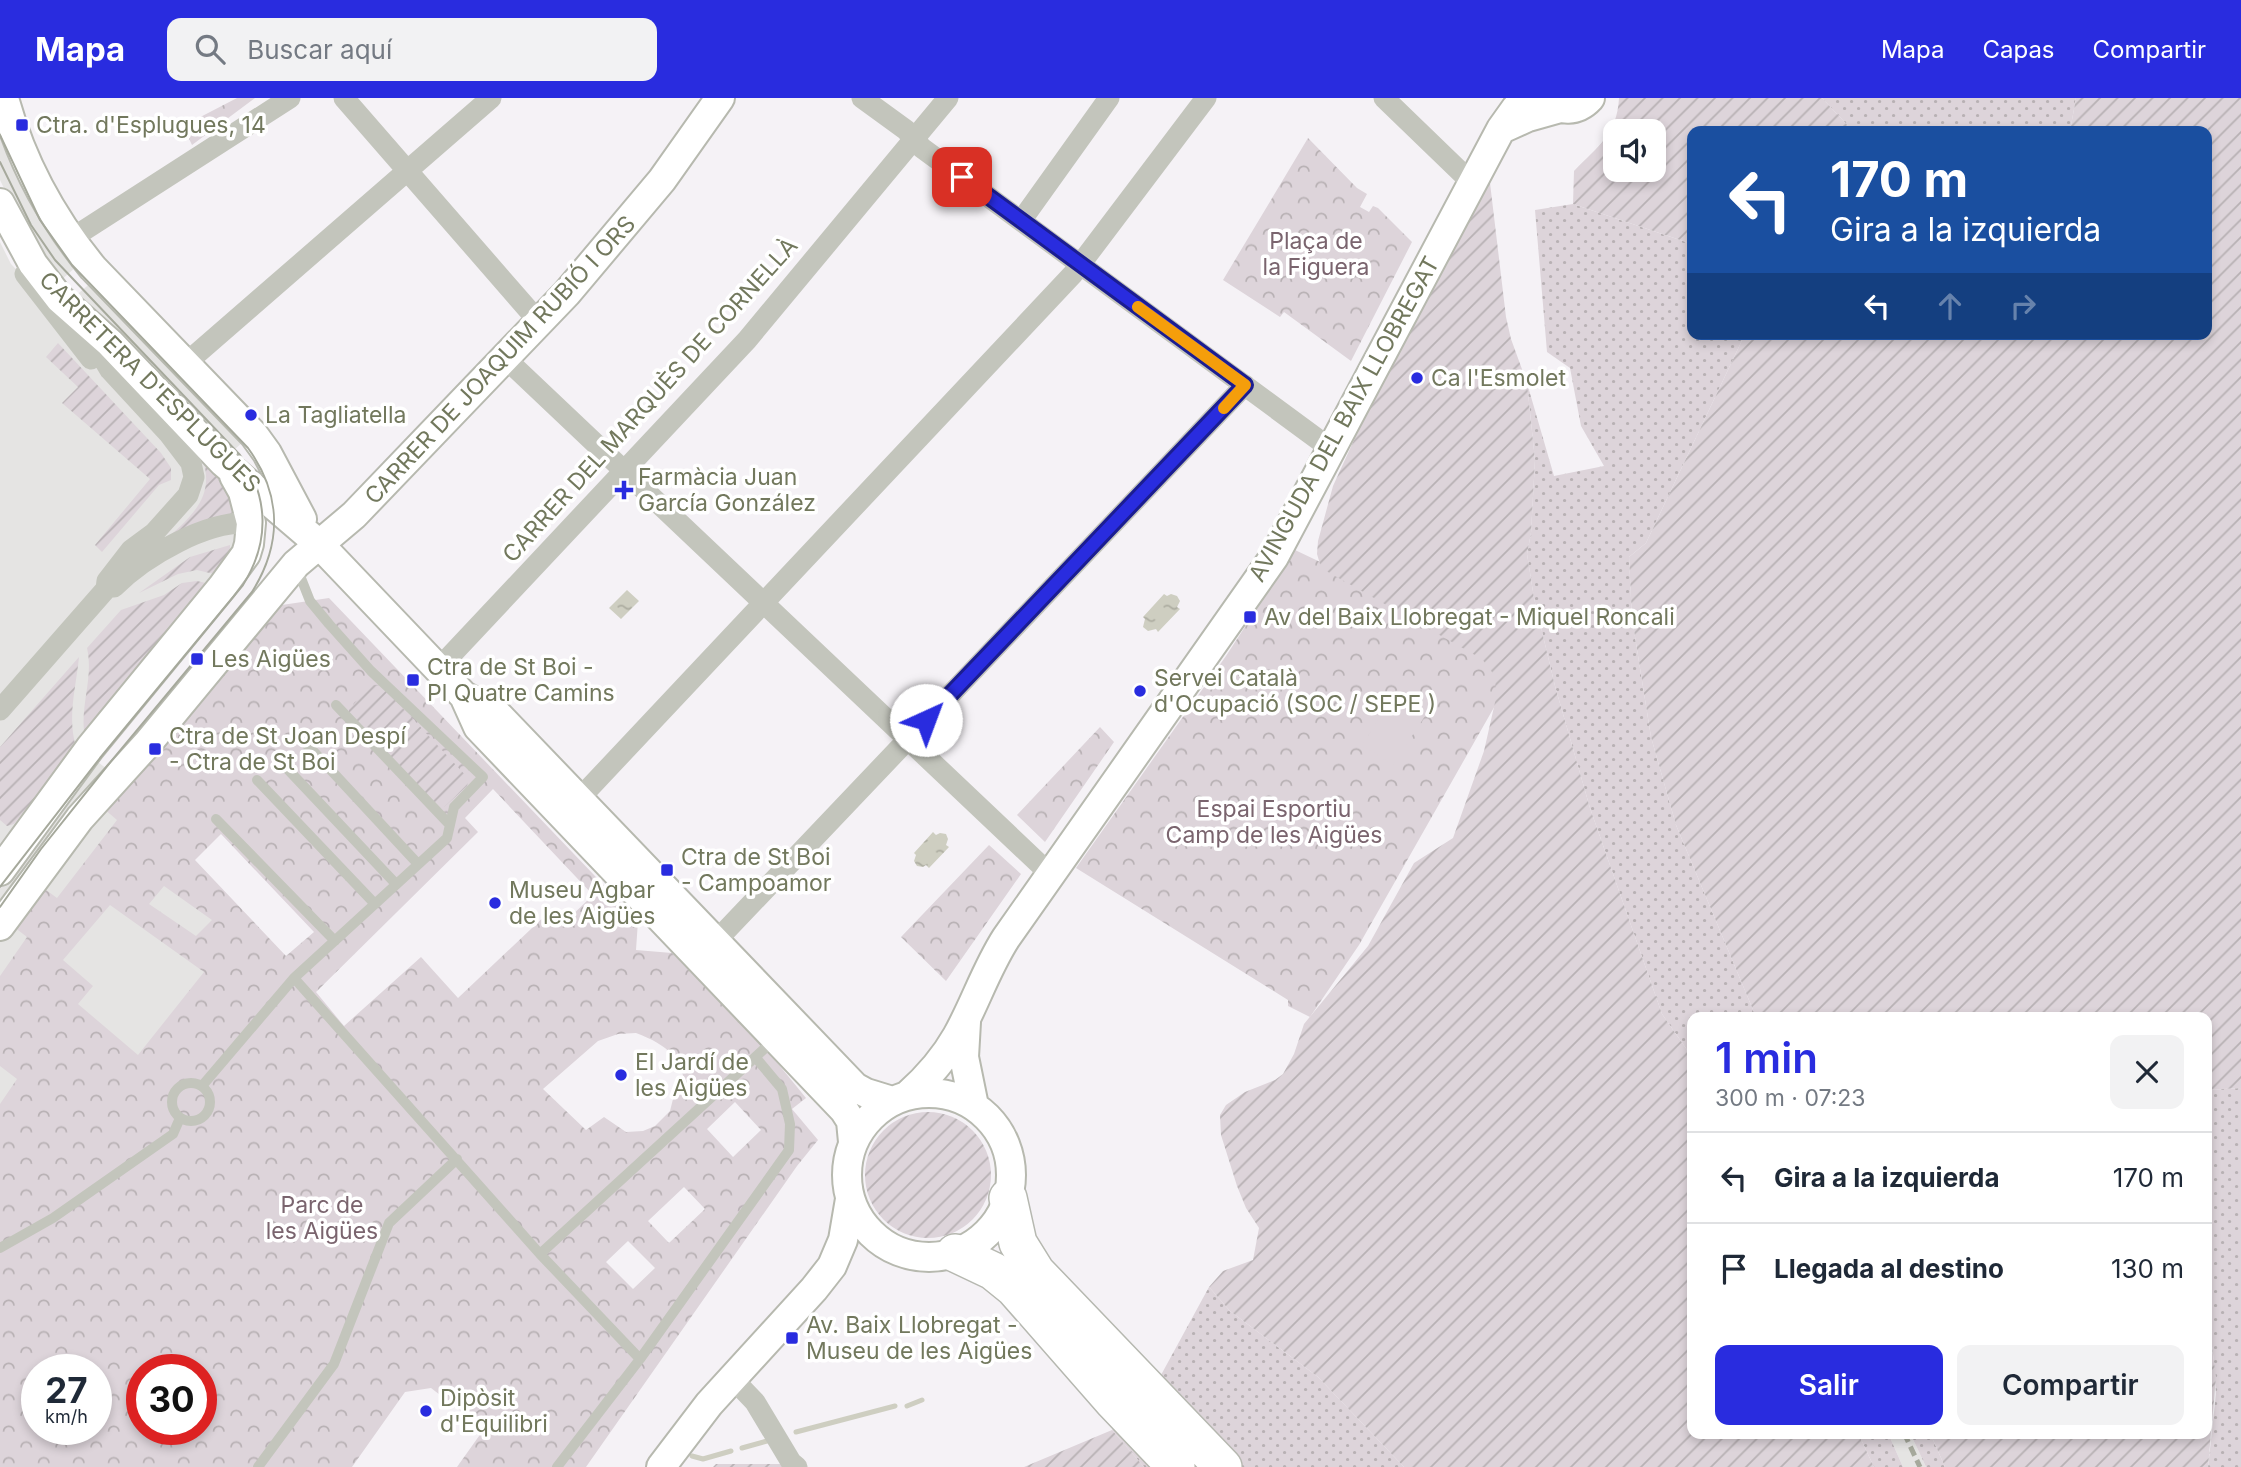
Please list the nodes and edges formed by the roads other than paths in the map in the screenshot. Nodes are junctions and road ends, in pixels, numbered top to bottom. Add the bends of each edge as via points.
1 (4, 98) edge
2 (290, 98) edge
3 (344, 98) edge
4 (491, 98) edge
5 (720, 98) edge
6 (862, 98) edge
7 (948, 98) edge
8 (1109, 98) edge
9 (1206, 98) edge
10 (1384, 98) edge
11 (1527, 98) edge
12 (1590, 98) edge
13 (1552, 103) edge
14 (1501, 129) junction
15 (914, 139) junction
16 (408, 171) junction
17 (1472, 183) junction
18 (3, 219) edge
19 (1021, 221) junction
20 (69, 240) junction
21 (1081, 265) junction
22 (78, 317) junction
23 (540, 322) junction
24 (505, 358) junction
25 (185, 364) junction
26 (1245, 385) junction
27 (1331, 449) junction
28 (180, 450) junction
29 (223, 461) junction
30 (624, 471) junction
31 (251, 523) junction
32 (319, 544) junction
33 (296, 564) junction
34 (106, 589) junction
35 (763, 603) junction
36 (438, 669) junction
37 (464, 696) junction
38 (336, 705) dead end
39 (0, 710) edge
40 (302, 739) dead end
41 (908, 740) junction
42 (279, 760) dead end
43 (257, 780) dead end
44 (579, 799) junction
45 (216, 819) dead end
46 (450, 825) junction
47 (418, 864) junction
48 (0, 871) edge
49 (1051, 875) junction
50 (396, 884) junction
51 (375, 904) junction
52 (0, 926) edge
53 (335, 941) junction
54 (716, 942) junction
55 (294, 978) junction
56 (967, 1016) junction
57 (776, 1038) junction
58 (755, 1058) junction
59 (202, 1086) junction
60 (900, 1098) junction
61 (974, 1106) junction
62 (180, 1118) junction
63 (853, 1142) junction
64 (457, 1159) junction
65 (1008, 1198) junction
66 (850, 1199) junction
67 (890, 1247) junction
68 (0, 1248) edge
69 (955, 1253) junction
70 (540, 1254) junction
71 (832, 1266) junction
72 (640, 1359) junction
73 (733, 1378) junction
74 (258, 1467) edge
75 (557, 1467) edge
76 (661, 1467) edge
77 (797, 1467) edge
78 (1176, 1467) edge
79 (1223, 1467) edge

1 - 20 street, CARRETERA D'ESPLUGUES via 30,169
2 - 20 street
3 - 16 street
4 - 16 street
5 - 23 street, CARRER DE JOAQUIM RUBIÓ I ORS via 629,222
6 - 15 street
7 - 15 street, CARRER DEL MARQUÈS DE CORNELLÀ
8 - 19 street
9 - 21 street
10 - 17 street
11 - 14 street, AVINGUDA DEL BAIX LLOBREGAT
12 - 13 street via 1577,107
13 - 14 street
14 - 17 street, AVINGUDA DEL BAIX LLOBREGAT
15 - 19 street
15 - 30 street, CARRER DEL MARQUÈS DE CORNELLÀ via 747,340
16 - 23 street
16 - 25 street
17 - 27 street, AVINGUDA DEL BAIX LLOBREGAT
18 - 22 street, CARRETERA D'ESPLUGUES via 48,285
18 - 28 street via 24,273 69,334 164,440
19 - 21 street
20 - 25 street, CARRETERA D'ESPLUGUES
21 - 26 street
21 - 35 street
22 - 28 street via 110,370
22 - 29 street, CARRETERA D'ESPLUGUES
23 - 24 street, CARRER DE JOAQUIM RUBIÓ I ORS
24 - 30 street
24 - 32 street, CARRER DE JOAQUIM RUBIÓ I ORS via 355,515
25 - 32 street, CARRETERA D'ESPLUGUES via 254,435
26 - 27 street
26 - 41 street
27 - 49 street, AVINGUDA DEL BAIX LLOBREGAT via 1274,557
28 - 34 street via 193,470 188,495 154,533 131,550
29 - 31 street via 243,492
29 - 32 street, CARRETERA D'ESPLUGUES
30 - 35 street
30 - 36 street, CARRER DEL MARQUÈS DE CORNELLÀ
31 - 32 street, CARRETERA D'ESPLUGUES via 275,526
31 - 34 street via 225,524 198,534
31 - 48 street via 249,544 240,563 90,748
32 - 33 street, CARRER DE JOAQUIM RUBIÓ I ORS
32 - 36 street
33 - 46 lane via 310,601 329,624 371,671 483,777 454,807
33 - 52 street, CARRER DE JOAQUIM RUBIÓ I ORS via 148,744 80,818
34 - 39 street
35 - 41 street
35 - 44 street
36 - 37 street
37 - 44 street via 495,712
37 - 57 street via 478,727
38 - 46 lane
40 - 47 lane
41 - 49 street
41 - 54 street
42 - 50 lane
43 - 51 lane
44 - 54 street
45 - 53 lane
46 - 47 lane via 447,838
47 - 50 lane
49 - 56 street, AVINGUDA DEL BAIX LLOBREGAT via 996,954
50 - 51 lane
51 - 53 lane
53 - 55 lane
54 - 60 street via 855,1087 875,1097
55 - 59 lane
55 - 64 lane
56 - 60 street, AVINGUDA DEL BAIX LLOBREGAT via 925,1080
56 - 61 street, AVINGUDA DEL BAIX LLOBREGAT via 964,1057
57 - 58 lane
57 - 63 street via 848,1114
58 - 70 lane
58 - 72 lane via 782,1089 790,1124 789,1150
59 - 62 lane via 209,1097 207,1112 193,1121
59 - 62 lane via 189,1082 174,1091 171,1104
60 - 61 street via 937,1093
60 - 63 street via 869,1118
61 - 65 street via 997,1128 1006,1147 1012,1178
62 - 68 lane via 173,1134
63 - 66 street via 847,1170
64 - 70 lane
64 - 74 lane via 389,1223 334,1364
65 - 69 street via 985,1235
65 - 79 highway via 1018,1243 1036,1272
66 - 67 street via 866,1227
66 - 71 street via 843,1240
67 - 69 street via 927,1257
67 - 71 street via 857,1254
69 - 78 highway via 993,1271 1014,1288
70 - 72 lane
71 - 73 street
72 - 75 lane
73 - 76 street
73 - 77 street via 755,1402

